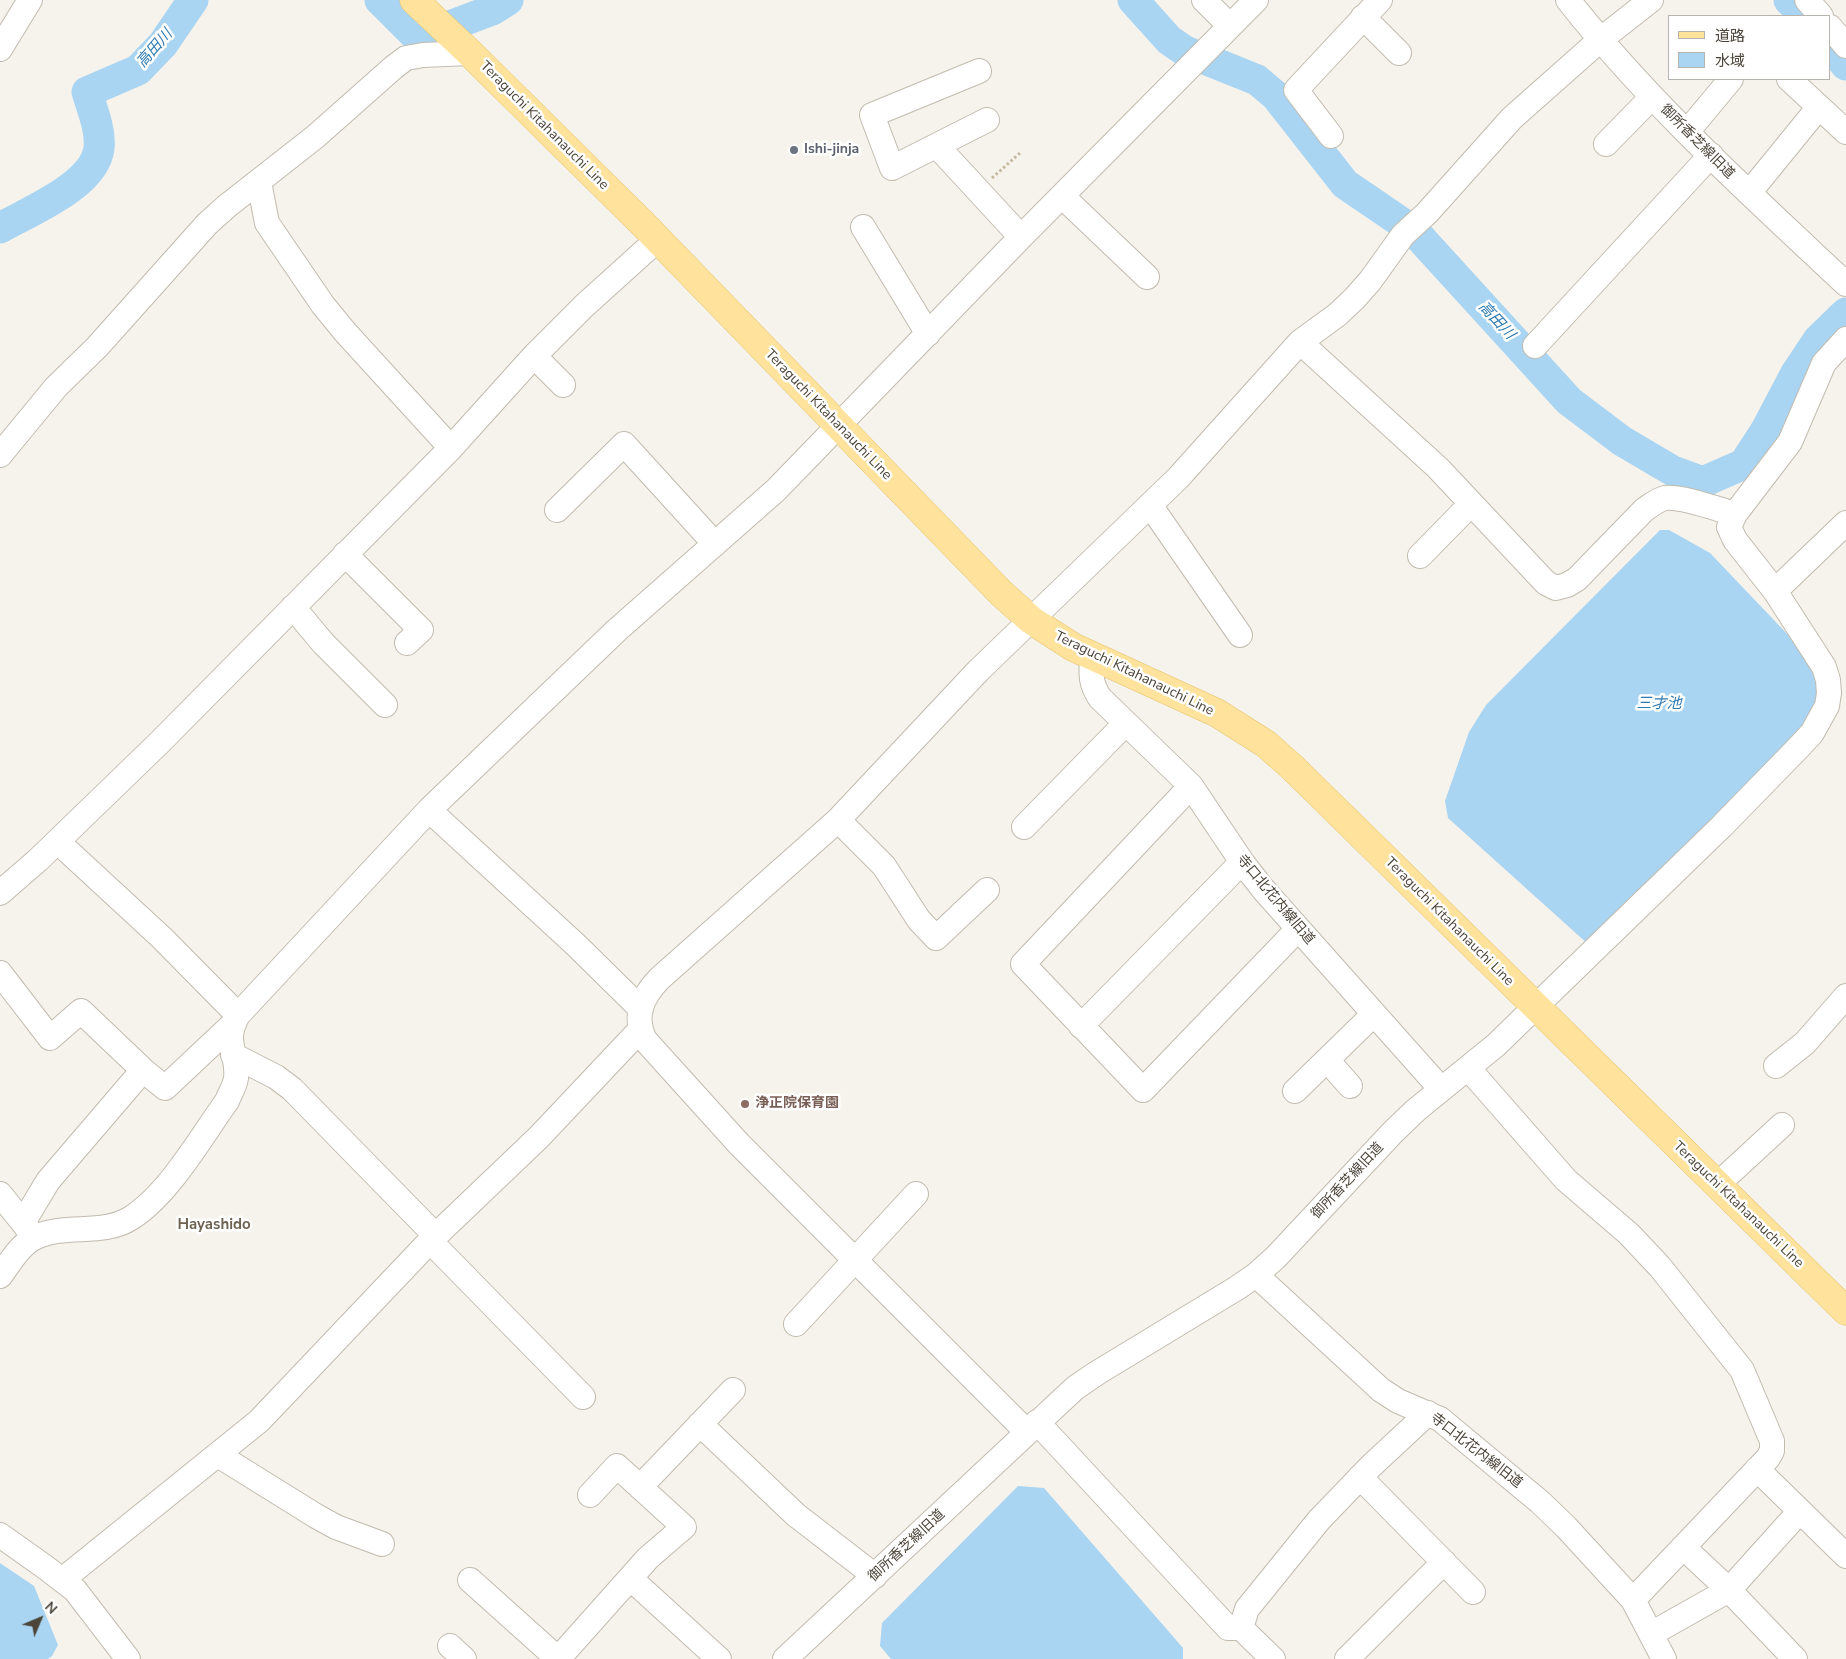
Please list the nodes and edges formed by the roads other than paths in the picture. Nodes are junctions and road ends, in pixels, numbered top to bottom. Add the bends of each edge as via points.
1 (30, 0) edge
2 (414, 0) edge
3 (1204, 0) edge
4 (1256, 0) edge
5 (1380, 0) edge
6 (1568, 0) edge
7 (1651, 0) edge
8 (1807, 0) edge
9 (1820, 15) edge
10 (1363, 17) junction
11 (1230, 26) junction
12 (1831, 28) edge
13 (453, 36) junction
14 (1600, 40) junction
15 (1846, 46) edge
16 (0, 49) edge
17 (1399, 53) dead end
18 (979, 71) dead end
19 (1730, 80) edge
20 (1790, 80) edge
21 (1652, 97) junction
22 (1819, 107) junction
23 (987, 120) dead end
24 (1687, 132) junction
25 (1846, 132) edge
26 (1331, 136) dead end
27 (1606, 144) dead end
28 (937, 146) junction
29 (1711, 155) junction
30 (260, 182) junction
31 (1749, 193) junction
32 (1062, 196) junction
33 (864, 227) dead end
34 (1021, 237) junction
35 (657, 240) junction
36 (1147, 277) dead end
37 (1846, 284) edge
38 (928, 334) junction
39 (1846, 339) edge
40 (1300, 342) junction
41 (1534, 346) dead end
42 (534, 356) junction
43 (563, 385) dead end
44 (839, 426) junction
45 (452, 448) junction
46 (0, 455) edge
47 (1471, 504) junction
48 (1150, 505) junction
49 (558, 510) dead end
50 (1735, 514) junction
51 (1846, 523) edge
52 (716, 544) junction
53 (345, 554) junction
54 (1420, 556) dead end
55 (1775, 591) junction
56 (293, 607) junction
57 (1031, 620) junction
58 (1240, 635) dead end
59 (408, 643) dead end
60 (1092, 657) junction
61 (1838, 695) edge
62 (385, 705) dead end
63 (1126, 723) junction
64 (1191, 786) junction
65 (428, 810) junction
66 (838, 820) junction
67 (1024, 827) dead end
68 (58, 842) junction
69 (1242, 862) junction
70 (987, 890) dead end
71 (0, 892) edge
72 (1298, 929) junction
73 (0, 973) edge
74 (1846, 996) edge
75 (1535, 1006) junction
76 (1374, 1014) junction
77 (235, 1020) junction
78 (640, 1020) junction
79 (1082, 1026) junction
80 (233, 1055) junction
81 (1327, 1060) junction
82 (1776, 1066) dead end
83 (1468, 1068) junction
84 (143, 1070) junction
85 (1350, 1086) dead end
86 (1441, 1089) junction
87 (1295, 1091) dead end
88 (1782, 1125) dead end
89 (1717, 1185) junction
90 (0, 1194) edge
91 (916, 1194) dead end
92 (29, 1229) junction
93 (433, 1238) junction
94 (855, 1260) junction
95 (1256, 1275) junction
96 (0, 1276) edge
97 (1846, 1311) edge
98 (796, 1324) dead end
99 (733, 1390) dead end
100 (583, 1398) dead end
101 (1428, 1413) junction
102 (700, 1424) junction
103 (1032, 1427) junction
104 (218, 1455) junction
105 (1757, 1469) junction
106 (1360, 1476) junction
107 (640, 1486) junction
108 (590, 1495) dead end
109 (1800, 1511) junction
110 (0, 1535) edge
111 (382, 1544) dead end
112 (1683, 1547) junction
113 (1846, 1556) edge
114 (1444, 1562) junction
115 (875, 1576) junction
116 (630, 1578) junction
117 (62, 1580) junction
118 (470, 1580) dead end
119 (1729, 1590) junction
120 (1473, 1592) dead end
121 (1633, 1600) junction
122 (1241, 1628) junction
123 (1651, 1634) junction
124 (128, 1659) edge
125 (558, 1659) edge
126 (719, 1659) edge
127 (785, 1659) edge
128 (1272, 1659) edge
129 (1347, 1659) edge
130 (1664, 1659) edge
131 (1795, 1659) edge

1 - 16 street
2 - 13 main road, Teraguchi Kitahanauchi Line
3 - 11 street
4 - 11 street
5 - 10 street
6 - 14 street, 御所香芝線旧道
7 - 14 street
8 - 9 street
10 - 17 street
10 - 26 street via 1296,90
11 - 32 street
12 - 15 street
13 - 30 street via 423,55 406,58 394,67
13 - 35 main road, Teraguchi Kitahanauchi Line
14 - 21 street, 御所香芝線旧道
14 - 40 street via 1512,118 1427,213 1403,235 1354,299
18 - 28 street via 872,115 892,168
19 - 24 street
20 - 22 street
21 - 24 street, 御所香芝線旧道
21 - 27 street
22 - 25 street
22 - 31 street
23 - 28 street
24 - 29 street, 御所香芝線旧道
28 - 34 street
29 - 31 street, 御所香芝線旧道
29 - 41 street
30 - 45 street via 267,223 322,305
30 - 46 street via 226,206 184,248 98,347 56,387
31 - 37 street, 御所香芝線旧道
32 - 34 street
32 - 36 street
33 - 38 street
34 - 38 street
35 - 42 street
35 - 44 main road, Teraguchi Kitahanauchi Line
38 - 44 street
39 - 50 street via 1824,363 1790,442
40 - 47 street via 1438,468
40 - 48 street via 1205,449
42 - 43 street
42 - 45 street
44 - 52 street via 776,490
44 - 57 main road, Teraguchi Kitahanauchi Line
45 - 53 street
47 - 50 street via 1546,583 1556,588 1577,579 1654,502 1664,498 1678,499
47 - 54 street
48 - 57 street
48 - 58 street
49 - 52 street via 624,444
50 - 55 street via 1729,527 1735,540
51 - 55 street
52 - 65 street via 617,630
53 - 56 street
53 - 59 street via 420,630
55 - 61 street via 1824,666
56 - 62 street via 323,643
56 - 68 street
57 - 60 main road, Teraguchi Kitahanauchi Line
57 - 66 street via 978,670
60 - 63 street, 寺口北花内線旧道 via 1093,688
60 - 75 main road, Teraguchi Kitahanauchi Line via 1217,713 1266,744
61 - 75 street, 御所香芝線旧道 via 1800,746
63 - 64 street, 寺口北花内線旧道
63 - 67 street
64 - 69 street, 寺口北花内線旧道
64 - 79 street via 1023,964
65 - 77 street
65 - 78 street via 576,945
66 - 70 street via 884,866 919,920 936,938
66 - 78 street via 659,979 644,999
68 - 71 street
68 - 77 street via 162,938
69 - 72 street, 寺口北花内線旧道
69 - 79 street
72 - 76 street, 寺口北花内線旧道
72 - 79 street via 1143,1090
73 - 84 street via 50,1038 81,1011
74 - 82 street via 1805,1043
75 - 83 street, 御所香芝線旧道
75 - 89 main road, Teraguchi Kitahanauchi Line
76 - 81 street
76 - 86 street, 寺口北花内線旧道
77 - 80 street via 230,1037
77 - 84 street via 165,1088
78 - 93 street via 533,1143
78 - 94 street via 645,1040 703,1106
80 - 92 street via 236,1076 227,1100 165,1188 149,1204 131,1218 113,1226
80 - 93 street via 292,1089
81 - 85 street
81 - 87 street
83 - 86 street, 御所香芝線旧道
83 - 105 street via 1566,1180 1645,1250 1733,1357 1742,1370 1772,1441 1772,1451
84 - 92 street via 48,1181
86 - 95 street, 御所香芝線旧道 via 1393,1132
88 - 89 street
89 - 97 main road, Teraguchi Kitahanauchi Line
90 - 92 street
91 - 94 street
92 - 96 street via 23,1247
93 - 100 street
93 - 104 street via 278,1403
94 - 98 street
94 - 103 street
95 - 101 street, 寺口北花内線旧道 via 1381,1390
95 - 103 street, 御所香芝線旧道 via 1097,1373 1075,1388
99 - 102 street
101 - 106 street
101 - 121 street, 寺口北花内線旧道 via 1440,1419 1540,1502
102 - 107 street
102 - 115 street via 796,1515
103 - 115 street, 御所香芝線旧道
103 - 122 street via 1228,1628
104 - 111 street via 316,1516
104 - 117 street
105 - 109 street
105 - 112 street
106 - 114 street
106 - 122 street via 1319,1520 1247,1609
107 - 108 street via 617,1466
107 - 116 street via 684,1527
109 - 113 street
109 - 119 street
110 - 117 street
112 - 119 street
112 - 121 street
114 - 120 street
114 - 129 street
115 - 127 street, 御所香芝線旧道
116 - 125 street
116 - 126 street
117 - 124 street via 75,1590
118 - 125 street
119 - 123 street
119 - 131 street
121 - 123 street, 寺口北花内線旧道
122 - 128 street
123 - 130 street, 寺口北花内線旧道

